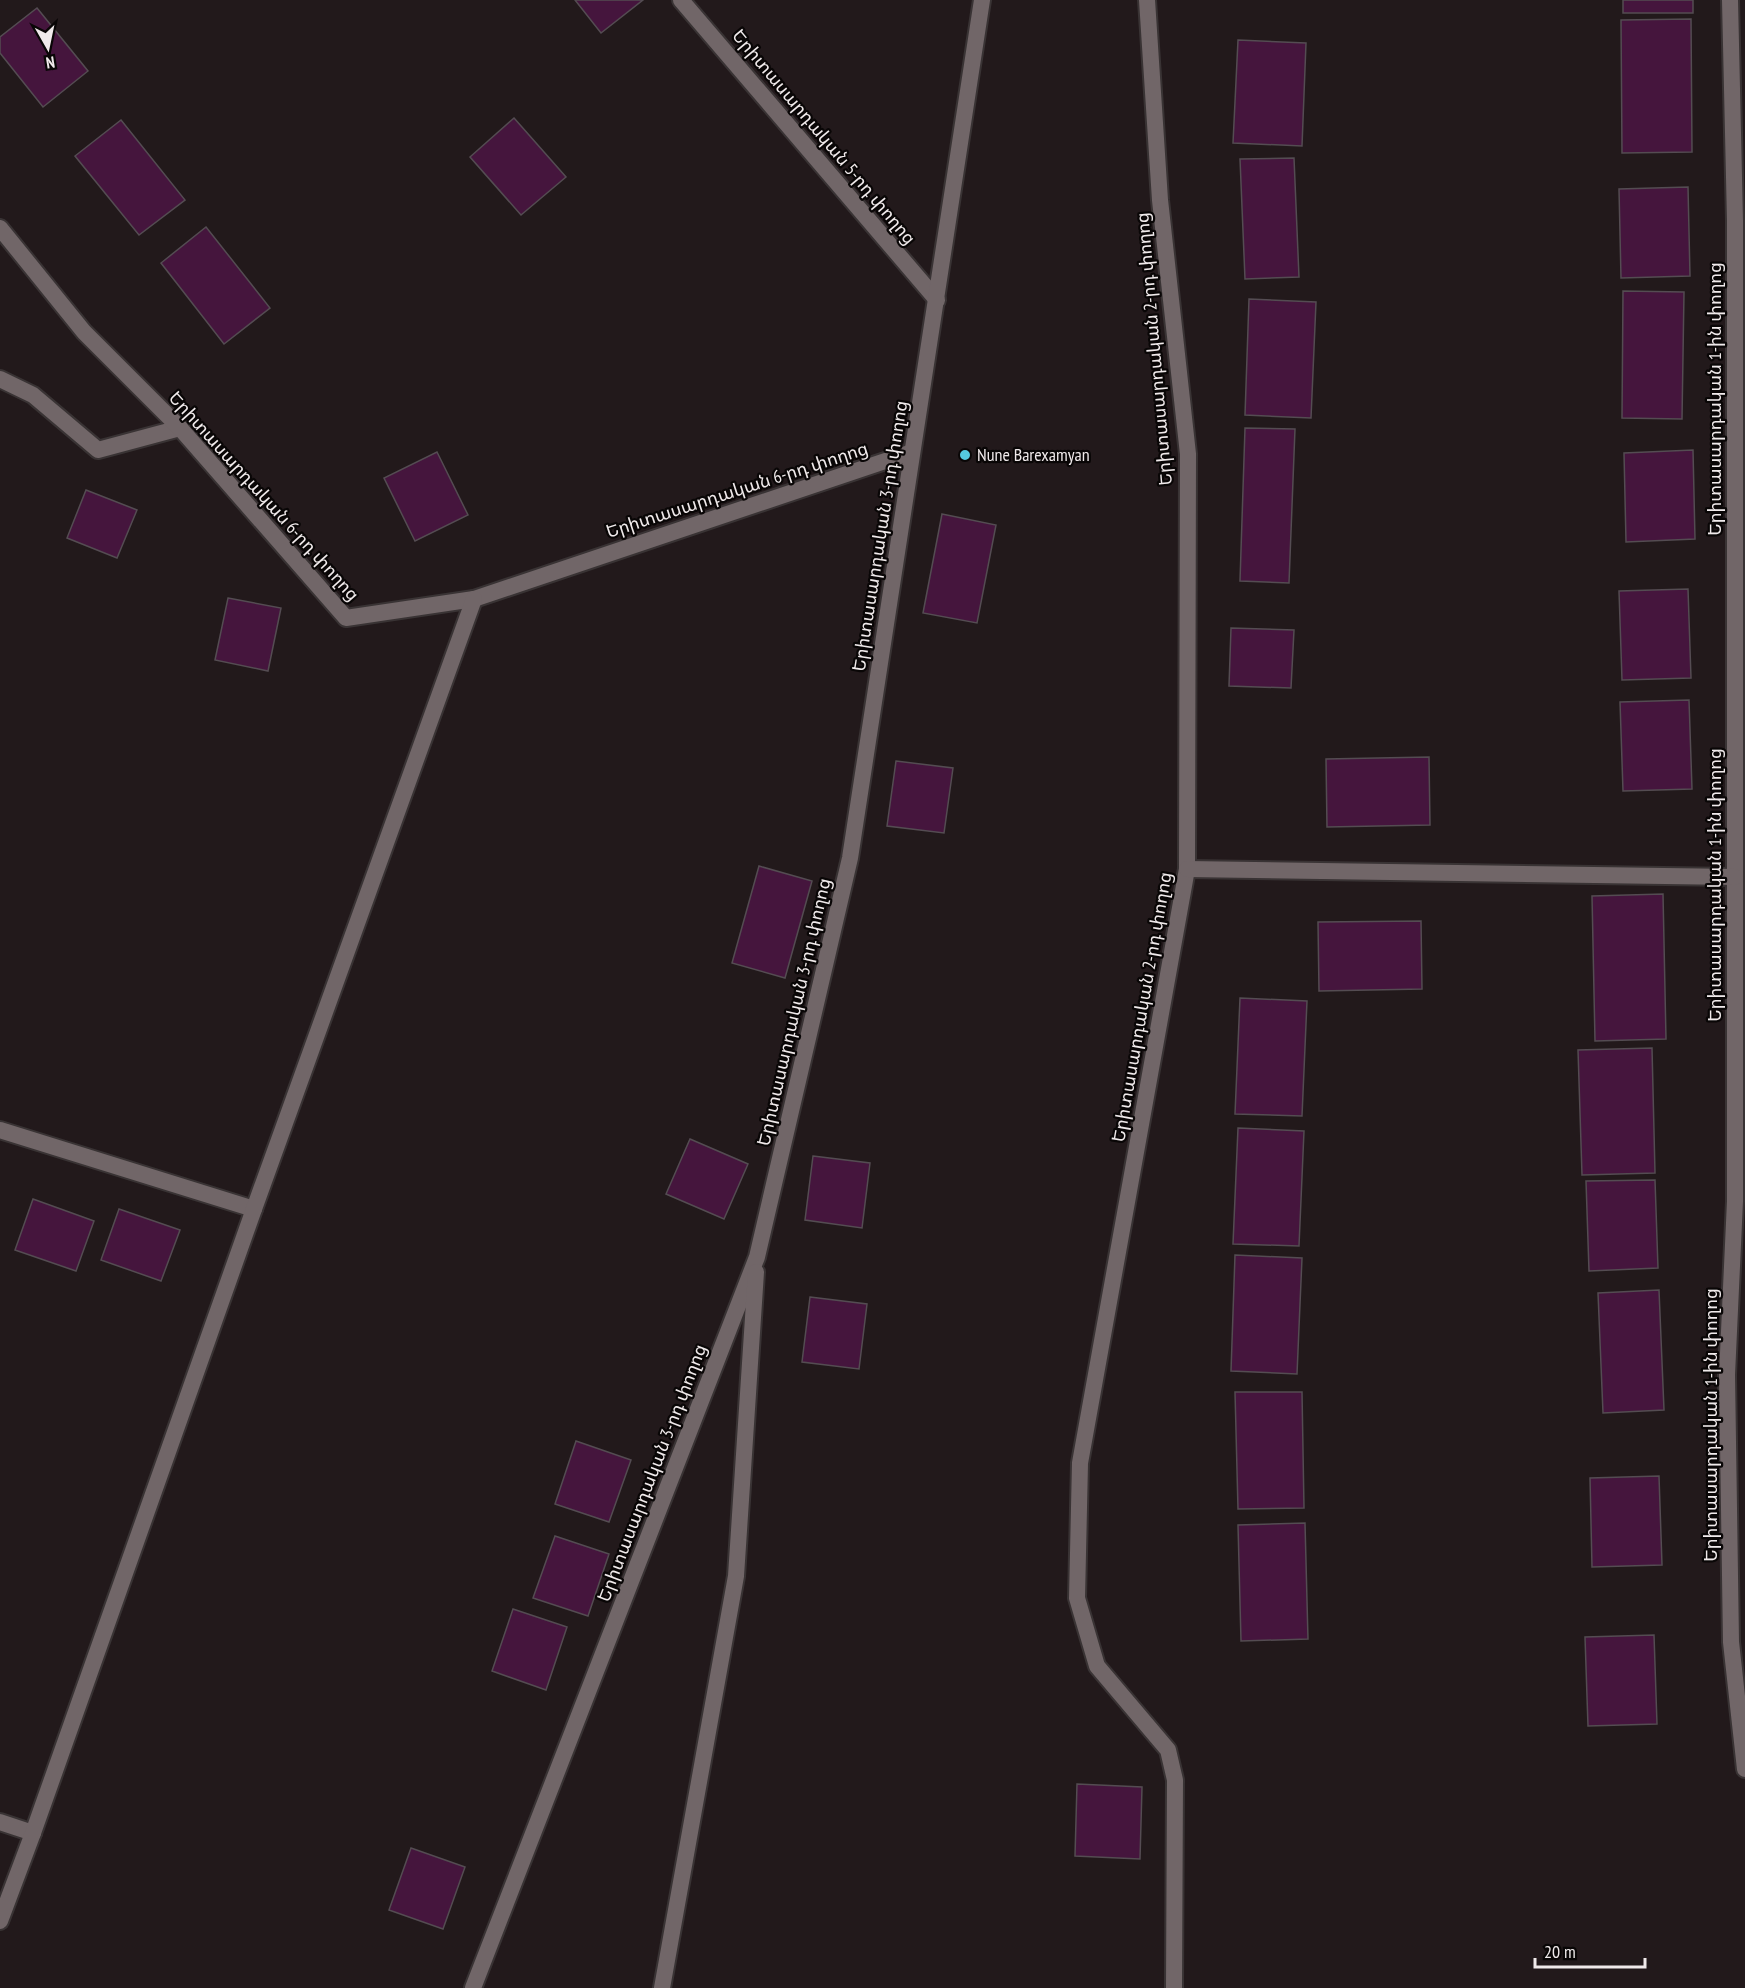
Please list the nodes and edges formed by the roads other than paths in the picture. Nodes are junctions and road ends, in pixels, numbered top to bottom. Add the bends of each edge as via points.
1 (681, 0) edge
2 (982, 0) edge
3 (1147, 0) edge
4 (1730, 0) edge
5 (0, 228) edge
6 (937, 300) junction
7 (0, 379) edge
8 (180, 428) junction
9 (912, 452) junction
10 (474, 599) junction
11 (1187, 869) junction
12 (1735, 877) junction
13 (0, 1130) edge
14 (254, 1209) junction
15 (757, 1257) junction
16 (1745, 1769) edge
17 (0, 1822) edge
18 (33, 1833) junction
19 (0, 1921) edge
20 (474, 1988) edge
21 (662, 1988) edge
22 (1174, 1988) edge

1 - 6 street, Երիտասարդական 5-րդ փողոց
2 - 6 street, Երիտասարդական 3-րդ փողոց
3 - 11 street, Երիտասարդական 2-րդ փողոց via 1160,200 1188,454
4 - 12 street, Երիտասարդական 1-ին փողոց via 1735,221
5 - 8 street, Երիտասարդական 6-րդ փողոց via 84,332
6 - 9 street, Երիտասարդական 3-րդ փողոց
7 - 8 street via 33,395 98,450
8 - 10 street, Երիտասարդական 6-րդ փողոց via 346,618
9 - 10 street, Երիտասարդական 6-րդ փողոց
9 - 15 street, Երիտասարդական 3-րդ փողոց via 850,858
10 - 14 street
11 - 12 street
11 - 22 street, Երիտասարդական 2-րդ փողոց via 1080,1462 1077,1598 1097,1666 1168,1750 1175,1780
12 - 16 street, Երիտասարդական 1-ին փողոց via 1735,1201 1727,1375 1731,1642
13 - 14 street
14 - 18 street
15 - 20 street, Երիտասարդական 3-րդ փողոց
15 - 21 street via 736,1575
17 - 18 street
18 - 19 street

